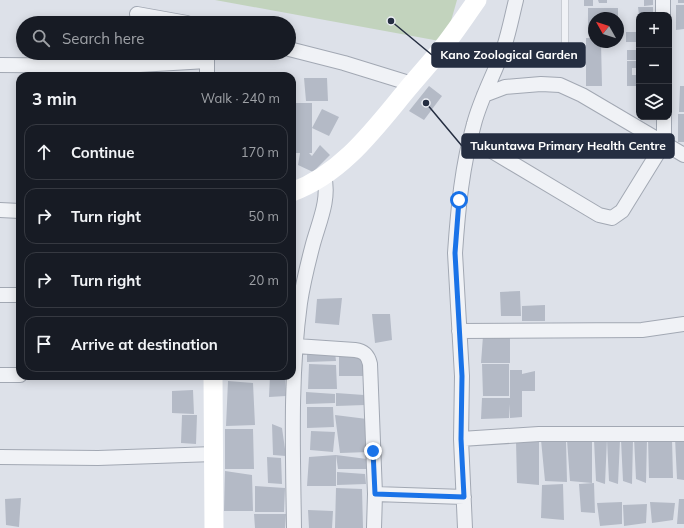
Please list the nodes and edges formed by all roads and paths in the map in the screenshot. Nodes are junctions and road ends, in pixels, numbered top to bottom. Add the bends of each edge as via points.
1 (477, 0) edge
2 (516, 0) edge
3 (565, 0) edge
4 (663, 0) edge
5 (663, 12) edge
6 (137, 14) dead end
7 (148, 16) edge
8 (296, 51) edge
9 (565, 57) dead end
10 (189, 60) edge
11 (207, 60) edge
12 (0, 65) edge
13 (123, 71) edge
14 (207, 72) edge
15 (412, 84) junction
16 (484, 95) junction
17 (664, 120) edge
18 (470, 138) junction
19 (664, 143) junction
20 (684, 154) edge
21 (324, 176) junction
22 (296, 190) edge
23 (0, 210) edge
24 (16, 210) edge
25 (0, 295) edge
26 (16, 295) edge
27 (296, 303) edge
28 (684, 324) edge
29 (459, 331) junction
30 (296, 346) joint
31 (0, 375) edge
32 (16, 375) edge
33 (213, 380) edge
34 (294, 380) edge
35 (684, 434) edge
36 (461, 439) junction
37 (214, 454) junction
38 (0, 457) edge
39 (375, 494) junction
40 (464, 497) junction
41 (214, 528) edge
42 (294, 528) edge
43 (374, 528) edge
44 (465, 528) edge

1 - 15 main road
2 - 16 street via 504,46
3 - 9 lane
4 - 5 street
6 - 7 street
8 - 15 street
10 - 13 street
11 - 14 street
12 - 13 street
15 - 21 main road via 358,147
16 - 18 street
16 - 19 street via 505,87 560,85 582,94
17 - 19 street
18 - 19 street via 599,216 612,218 622,212
18 - 29 street via 463,175 455,253
19 - 20 street
21 - 22 main road
21 - 27 street via 324,206
23 - 24 street
25 - 26 street
27 - 30 street
28 - 29 street via 642,330
29 - 36 street via 462,376
30 - 39 street via 361,351 368,357
31 - 32 street
33 - 37 main road
34 - 42 street
35 - 36 street via 539,434
36 - 40 street
37 - 38 street via 98,458
37 - 41 main road
39 - 40 street
39 - 43 street
40 - 44 street

